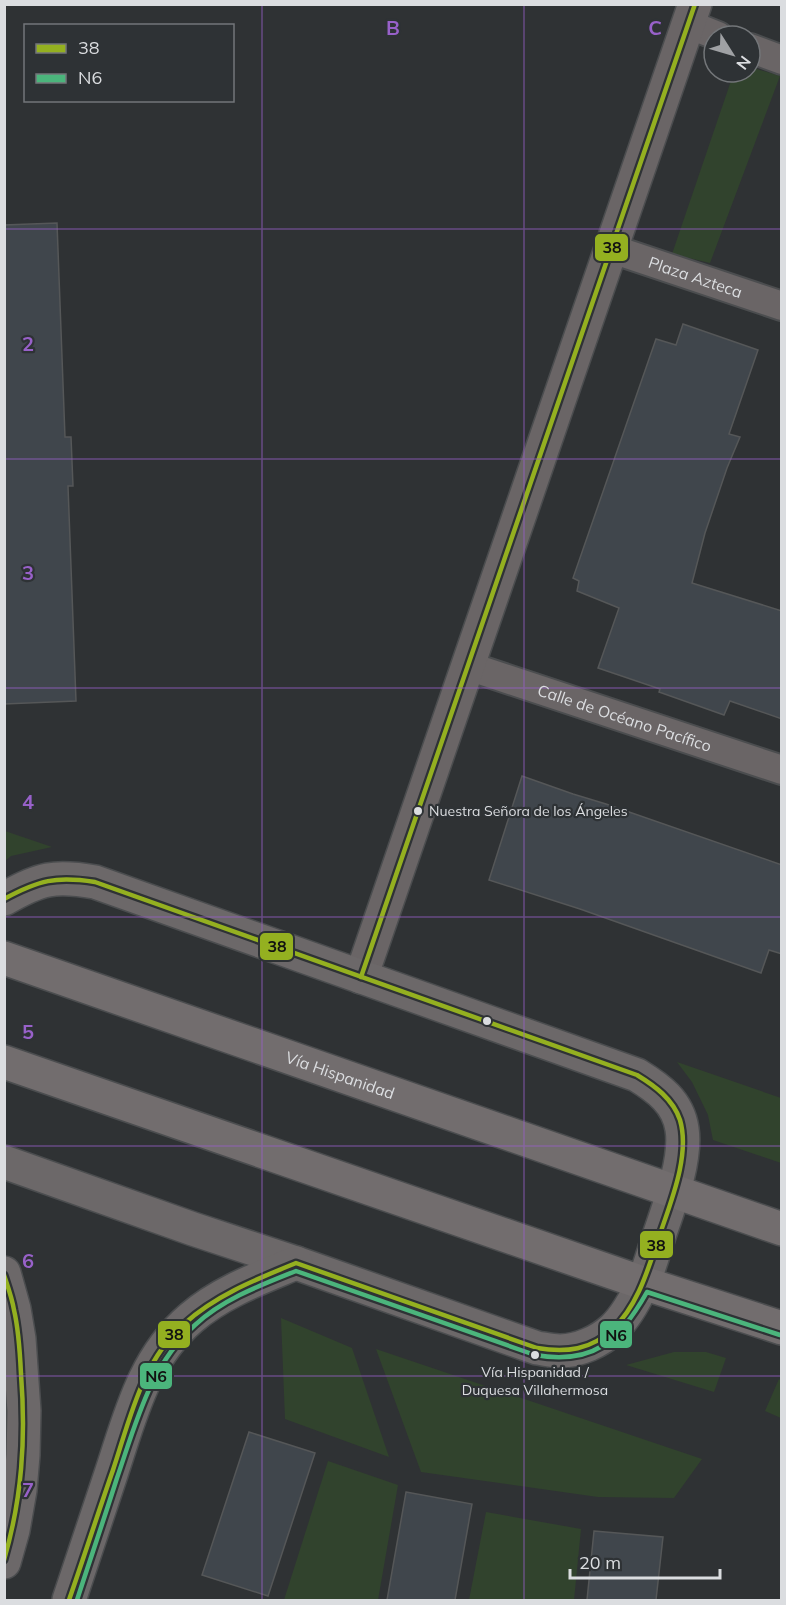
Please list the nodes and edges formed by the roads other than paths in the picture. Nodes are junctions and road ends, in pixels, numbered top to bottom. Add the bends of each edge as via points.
1 (692, 14) edge
2 (704, 24) edge
3 (762, 52) edge
4 (782, 60) edge
5 (612, 249) junction
6 (782, 306) edge
7 (468, 666) junction
8 (782, 770) edge
9 (4, 899) edge
10 (4, 958) edge
11 (362, 977) junction
12 (4, 1062) edge
13 (4, 1162) edge
14 (674, 1192) junction
15 (782, 1229) edge
16 (296, 1263) junction
17 (4, 1273) edge
18 (643, 1283) junction
19 (782, 1329) edge
20 (4, 1562) edge
21 (69, 1600) edge

1 - 2 street
1 - 5 street
3 - 4 street
5 - 6 street, Plaza Azteca
5 - 7 street
7 - 8 street, Calle de Océano Pacífico
7 - 11 street
9 - 11 main road via 46,879 69,877 95,882
10 - 14 highway, Vía Hispanidad
11 - 14 main road via 637,1075 657,1087 676,1109 682,1129
12 - 18 highway
13 - 16 main road
14 - 15 highway, Vía Hispanidad
14 - 18 main road
16 - 18 main road via 537,1348 561,1351 597,1341 614,1328
16 - 21 main road via 208,1305 180,1328 158,1355 129,1419
17 - 20 main road via 19,1339 24,1411 20,1491
18 - 19 highway

